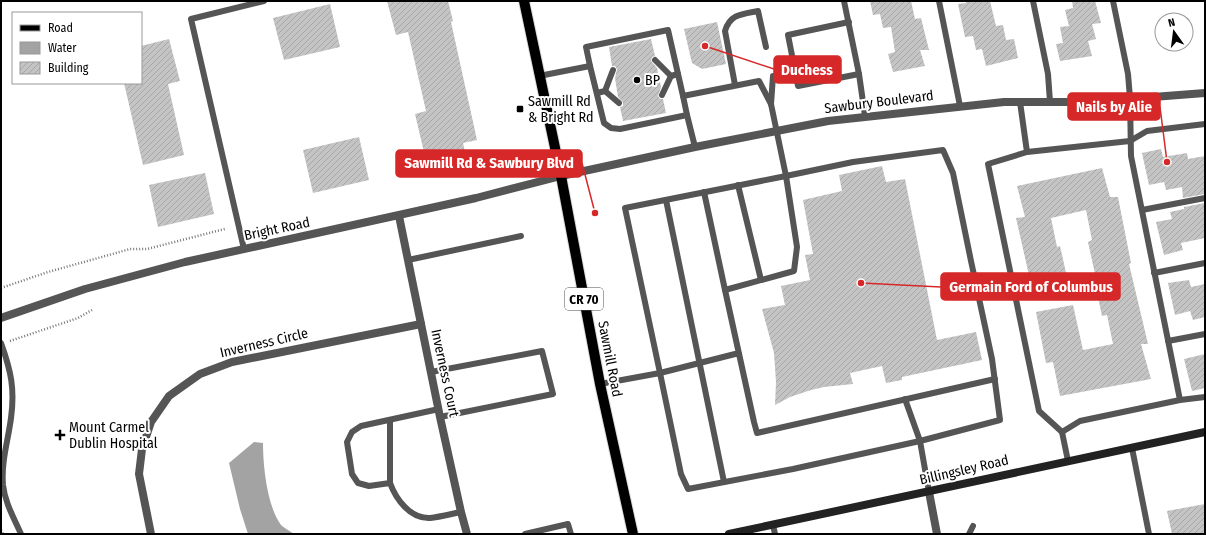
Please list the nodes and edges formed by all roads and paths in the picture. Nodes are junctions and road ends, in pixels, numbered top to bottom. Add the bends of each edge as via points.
1 (264, 1) edge
2 (524, 1) edge
3 (844, 1) edge
4 (939, 1) edge
5 (1033, 1) edge
6 (1113, 1) edge
7 (849, 22) junction
8 (766, 47) dead end
9 (655, 60) dead end
10 (590, 66) junction
11 (612, 70) dead end
12 (678, 74) junction
13 (859, 74) junction
14 (539, 76) junction
15 (670, 76) junction
16 (773, 76) dead end
17 (735, 85) junction
18 (605, 91) junction
19 (597, 93) junction
20 (1205, 93) edge
21 (662, 95) dead end
22 (683, 96) junction
23 (1130, 98) junction
24 (1020, 102) junction
25 (1050, 102) junction
26 (619, 103) dead end
27 (771, 104) junction
28 (960, 106) junction
29 (687, 115) junction
30 (865, 116) junction
31 (1205, 124) edge
32 (776, 131) junction
33 (1130, 141) junction
34 (695, 147) junction
35 (1027, 152) junction
36 (560, 176) junction
37 (786, 176) junction
38 (738, 185) junction
39 (704, 192) junction
40 (1205, 198) edge
41 (666, 200) junction
42 (1142, 210) junction
43 (399, 216) junction
44 (225, 229) dead end
45 (521, 236) dead end
46 (244, 249) junction
47 (408, 260) junction
48 (1205, 263) edge
49 (1154, 273) junction
50 (761, 280) junction
51 (1, 288) edge
52 (725, 290) junction
53 (92, 310) dead end
54 (1, 318) edge
55 (421, 324) junction
56 (1205, 334) edge
57 (15, 339) dead end
58 (1168, 341) junction
59 (1, 343) edge
60 (738, 353) junction
61 (700, 363) junction
62 (431, 372) junction
63 (660, 373) junction
64 (995, 379) junction
65 (600, 384) junction
66 (1205, 397) edge
67 (905, 399) junction
68 (1180, 400) junction
69 (440, 413) junction
70 (390, 420) junction
71 (1062, 432) junction
72 (1205, 432) edge
73 (920, 441) junction
74 (1132, 448) junction
75 (1068, 462) junction
76 (724, 482) junction
77 (390, 483) junction
78 (929, 492) junction
79 (461, 512) junction
80 (773, 525) junction
81 (972, 526) dead end
82 (1, 530) edge
83 (3, 534) edge
84 (21, 534) edge
85 (151, 534) edge
86 (467, 534) edge
87 (525, 534) edge
88 (571, 534) edge
89 (632, 534) edge
90 (729, 534) edge
91 (775, 534) edge
92 (937, 534) edge
93 (970, 534) edge
94 (1149, 534) edge

1 - 46 lane via 191,19
2 - 14 main road, Sawmill Road / CR 70
3 - 7 lane
4 - 28 lane
5 - 25 lane via 1048,74
6 - 23 lane via 1128,74
7 - 13 lane
7 - 13 lane via 788,35 798,86
8 - 17 lane via 758,11 737,15 731,20 725,31
9 - 15 lane
10 - 12 lane via 586,47 668,30
10 - 14 lane
10 - 19 lane
11 - 18 lane
12 - 15 lane
12 - 22 lane
13 - 30 lane
14 - 36 main road, Sawmill Road / CR 70
15 - 21 lane
16 - 27 lane
17 - 22 lane
17 - 27 lane via 759,81
18 - 19 lane
18 - 26 lane
19 - 29 lane via 604,123 611,128 620,129
20 - 23 street, Sawbury Boulevard
22 - 29 lane
23 - 25 street, Sawbury Boulevard
23 - 33 lane
24 - 25 street, Sawbury Boulevard
24 - 28 street, Sawbury Boulevard
24 - 35 lane
27 - 32 lane
28 - 30 street, Sawbury Boulevard
29 - 34 lane
30 - 32 street, Sawbury Boulevard
31 - 33 lane via 1147,132
32 - 34 street, Sawbury Boulevard
32 - 37 lane
33 - 35 lane
33 - 42 lane
34 - 36 street, Sawbury Boulevard
35 - 71 lane via 988,164 1039,411
36 - 43 street, Bright Road
36 - 65 main road, Sawmill Road / CR 70
37 - 38 lane
37 - 50 lane via 797,247 794,271
37 - 64 lane via 853,162 943,150 953,173
38 - 39 lane
38 - 50 lane
39 - 41 lane
39 - 52 lane
40 - 42 lane
41 - 61 lane
41 - 63 lane via 625,208
42 - 49 lane
43 - 46 street, Bright Road
43 - 47 street, Inverness Court
44 - 51 path via 147,249 130,249
45 - 47 lane
46 - 54 street, Bright Road via 122,278
47 - 55 street, Inverness Court
48 - 49 lane
49 - 58 lane
50 - 52 lane
52 - 60 lane
53 - 57 path via 78,318
55 - 62 street, Inverness Court
55 - 85 street, Inverness Circle via 232,362 200,374 169,396 152,422 142,448 139,474
56 - 58 lane
58 - 68 lane
59 - 84 lane via 13,385 11,420 3,461 3,485 7,502
60 - 61 lane
60 - 67 lane via 757,433
61 - 63 lane
61 - 76 lane
62 - 69 street, Inverness Court
62 - 69 lane via 542,351 553,394
63 - 65 lane
63 - 76 lane via 681,474 688,489
64 - 67 lane
64 - 73 lane via 1000,420
65 - 89 main road, Sawmill Road / CR 70
66 - 68 lane
67 - 73 lane
68 - 71 lane via 1080,421
69 - 70 lane
69 - 79 street, Inverness Court
70 - 77 lane
70 - 77 lane via 361,426 352,432 347,442 352,474 358,483 369,486
71 - 75 lane
72 - 74 street, Billingsley Road
73 - 76 lane
73 - 78 lane
74 - 75 street, Billingsley Road
74 - 94 lane
75 - 78 street, Billingsley Road
77 - 79 lane via 405,508 415,515 428,518
78 - 80 street, Billingsley Road
78 - 92 street
79 - 86 street, Inverness Court
80 - 90 street, Billingsley Road
80 - 91 lane
81 - 93 lane
82 - 83 path
87 - 88 lane via 568,524

